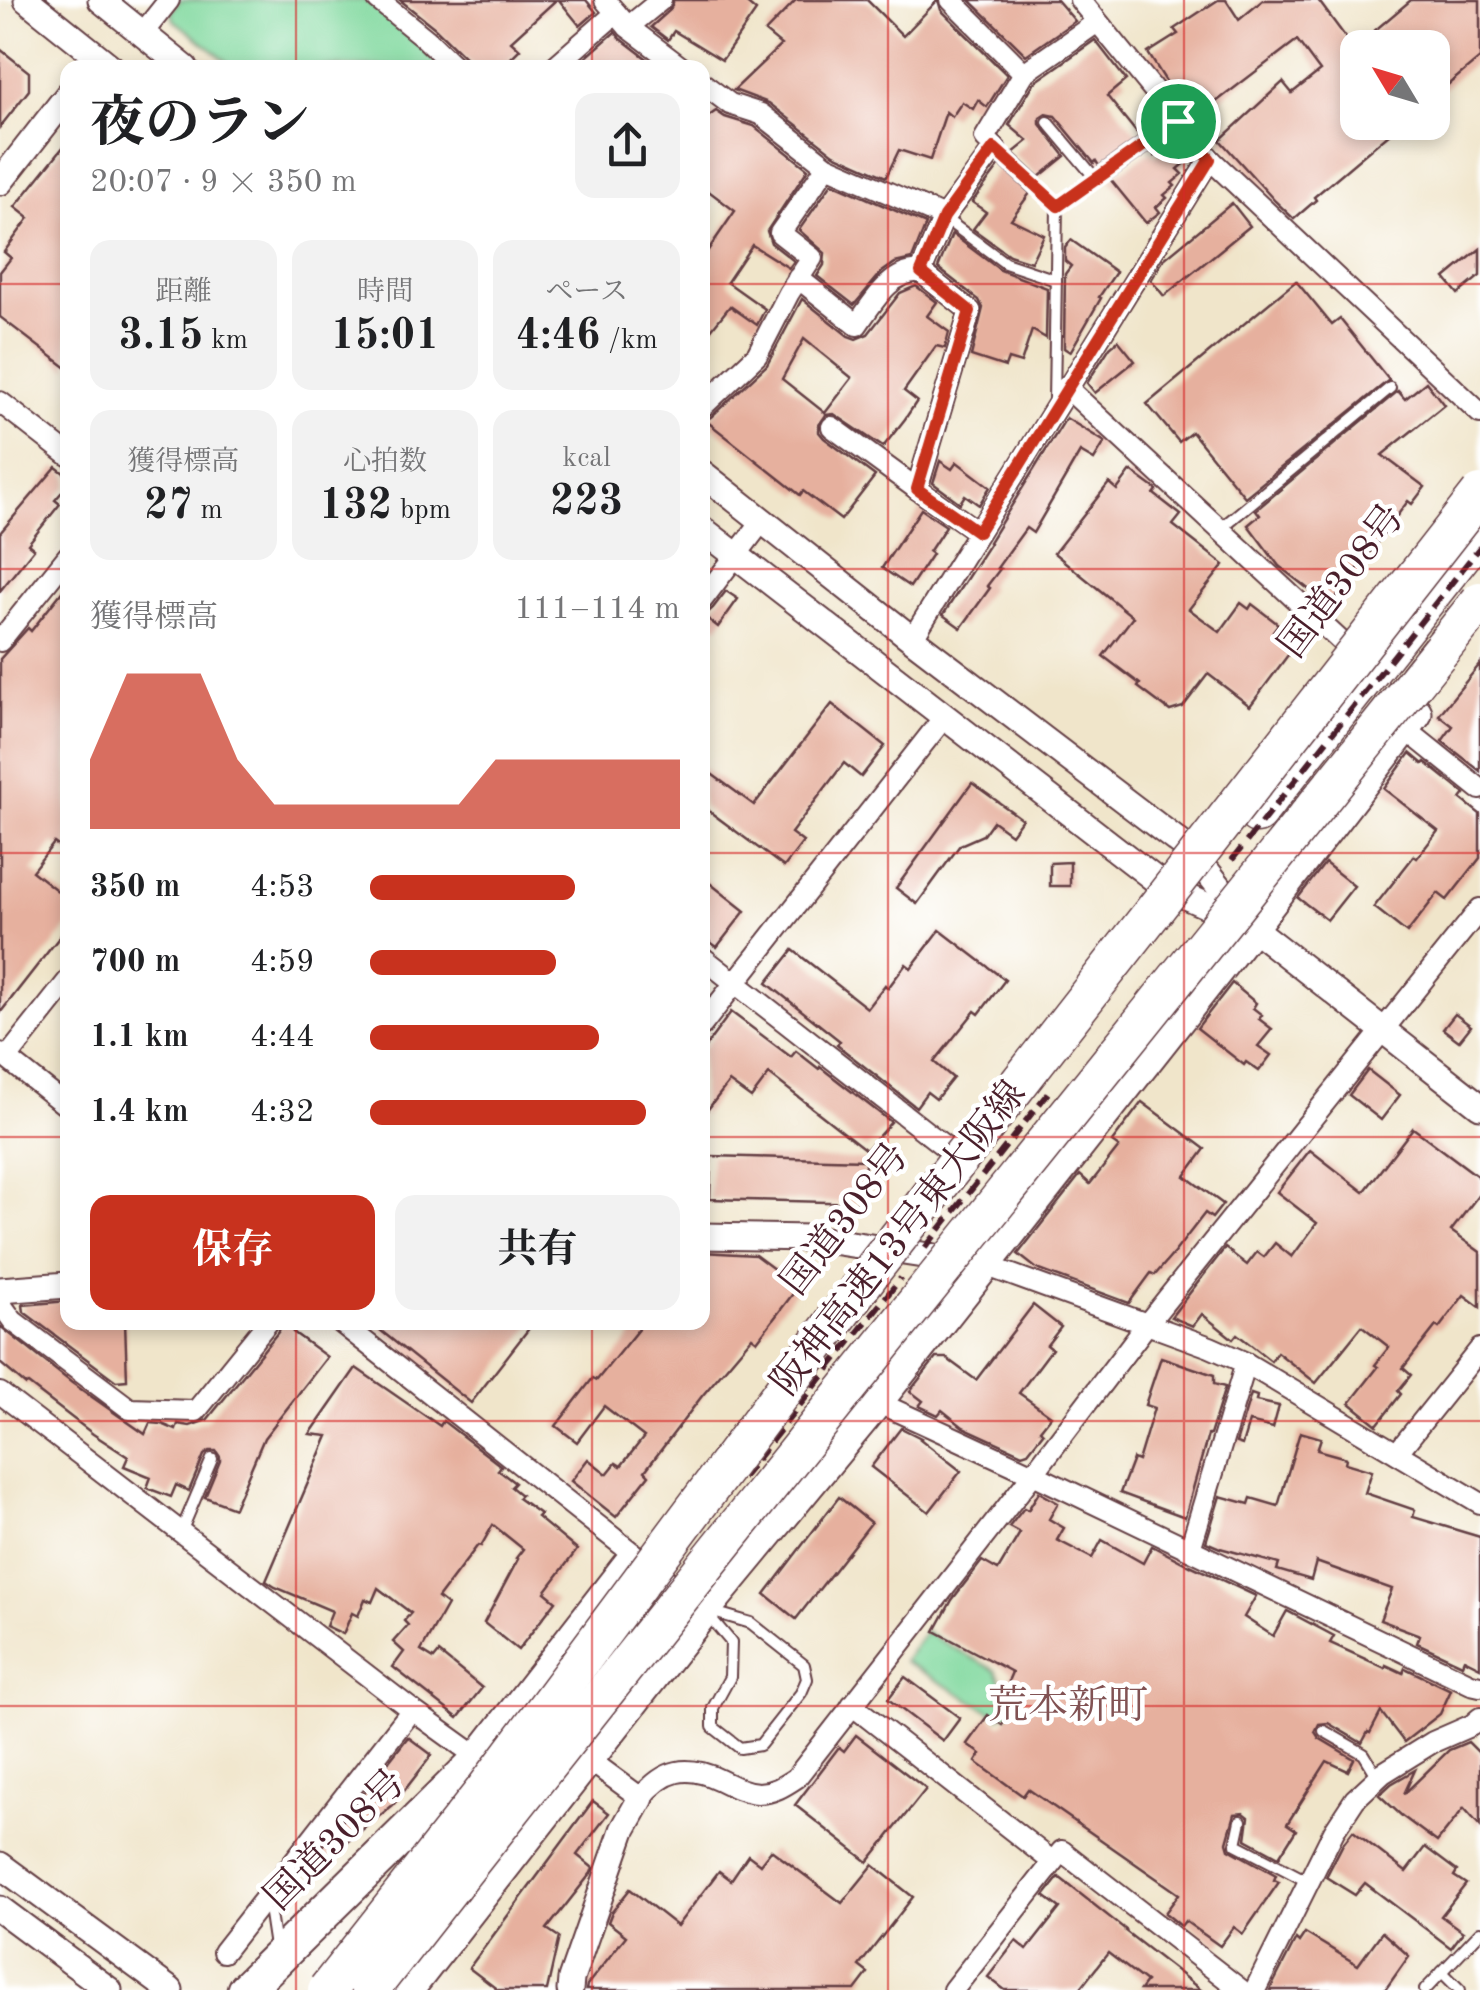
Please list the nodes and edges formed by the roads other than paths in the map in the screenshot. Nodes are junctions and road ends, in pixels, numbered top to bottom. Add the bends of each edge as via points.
1 (26, 0) edge
2 (101, 0) edge
3 (169, 0) edge
4 (378, 0) edge
5 (661, 0) edge
6 (952, 0) edge
7 (1080, 0) edge
8 (616, 13) edge
9 (1096, 23) junction
10 (134, 27) junction
11 (94, 60) edge
12 (103, 60) edge
13 (175, 60) edge
14 (448, 60) edge
15 (563, 60) edge
16 (672, 60) edge
17 (1024, 73) junction
18 (710, 89) edge
19 (60, 105) edge
20 (1178, 121) junction
21 (1048, 122) dead end
22 (994, 148) junction
23 (1210, 159) junction
24 (827, 166) junction
25 (1096, 179) junction
26 (0, 182) edge
27 (1058, 206) junction
28 (944, 217) junction
29 (921, 272) junction
30 (798, 278) junction
31 (1056, 280) junction
32 (1066, 387) junction
33 (1390, 388) dead end
34 (710, 399) edge
35 (0, 402) edge
36 (1054, 408) junction
37 (1480, 412) edge
38 (832, 427) dead end
39 (60, 449) edge
40 (1480, 472) edge
41 (710, 479) edge
42 (917, 489) junction
43 (1480, 494) edge
44 (762, 520) junction
45 (1219, 529) junction
46 (978, 532) junction
47 (1480, 532) edge
48 (710, 535) edge
49 (737, 555) junction
50 (1480, 562) edge
51 (60, 566) edge
52 (710, 590) edge
53 (1480, 601) edge
54 (1480, 630) edge
55 (912, 638) junction
56 (0, 640) edge
57 (1347, 648) junction
58 (945, 716) junction
59 (1403, 726) junction
60 (1480, 789) edge
61 (1192, 852) junction
62 (1165, 887) junction
63 (1480, 909) edge
64 (1250, 926) junction
65 (710, 963) edge
66 (736, 983) junction
67 (60, 990) edge
68 (710, 1015) edge
69 (1382, 1030) junction
70 (3, 1056) edge
71 (60, 1100) edge
72 (1480, 1106) edge
73 (996, 1114) junction
74 (952, 1153) junction
75 (710, 1236) edge
76 (877, 1248) junction
77 (982, 1264) junction
78 (60, 1286) edge
79 (0, 1290) edge
80 (919, 1302) junction
81 (0, 1303) edge
82 (1146, 1324) junction
83 (262, 1330) edge
84 (350, 1330) edge
85 (1480, 1349) edge
86 (1246, 1363) junction
87 (0, 1393) edge
88 (875, 1401) junction
89 (1397, 1453) junction
90 (212, 1459) dead end
91 (1033, 1474) junction
92 (1480, 1503) edge
93 (181, 1532) junction
94 (1190, 1550) junction
95 (636, 1558) junction
96 (704, 1609) junction
97 (1480, 1686) edge
98 (852, 1705) junction
99 (412, 1710) junction
100 (1480, 1718) edge
101 (1324, 1731) dead end
102 (588, 1758) junction
103 (482, 1774) junction
104 (1378, 1777) junction
105 (642, 1798) junction
106 (1241, 1820) dead end
107 (1054, 1862) junction
108 (0, 1865) edge
109 (1308, 1882) junction
110 (0, 1909) edge
111 (270, 1914) dead end
112 (1480, 1932) edge
113 (223, 1952) dead end
114 (277, 1958) junction
115 (1442, 1972) junction
116 (109, 1990) edge
117 (170, 1990) edge
118 (244, 1990) edge
119 (310, 1990) edge
120 (327, 1990) edge
121 (370, 1990) edge
122 (405, 1990) edge
123 (570, 1990) edge
124 (954, 1990) edge
125 (1240, 1990) edge
126 (1254, 1990) edge
127 (1425, 1990) edge
128 (1460, 1990) edge

1 - 11 street
2 - 10 street
3 - 10 street
4 - 14 street
5 - 8 street
6 - 17 street
7 - 9 street
8 - 15 street
8 - 16 street
9 - 17 street
9 - 20 street
10 - 12 street
10 - 13 street
17 - 22 street via 985,138
18 - 24 street via 761,114
19 - 26 street
20 - 23 street
20 - 25 lane
21 - 25 lane
22 - 27 lane
22 - 28 street
23 - 32 street
23 - 37 street
24 - 28 street
24 - 30 street via 780,233 812,258
25 - 27 lane
27 - 31 lane
28 - 29 street
28 - 31 lane via 1005,263
29 - 30 street via 910,271 886,286 857,325
29 - 42 street via 970,311
30 - 34 street via 758,355
31 - 36 lane
32 - 36 street
32 - 45 street
33 - 45 lane
35 - 39 street
36 - 46 street
38 - 42 street
40 - 57 highway, 国道308号
41 - 44 street
42 - 46 street
43 - 73 highway, 阪神高速13号東大阪線, bridge
44 - 49 street
44 - 55 street
45 - 57 street
46 - 55 street
47 - 73 highway, bridge via 1154,940
48 - 49 street
49 - 52 street
49 - 58 street
50 - 80 highway, bridge via 1012,1168
51 - 56 street
53 - 80 highway, 阪神高速13号東大阪線, bridge
54 - 59 highway
55 - 61 street
57 - 61 highway, 国道308号
58 - 62 street
58 - 66 street
59 - 60 street
59 - 64 highway
61 - 62 highway, 国道308号
61 - 64 street
62 - 64 street
62 - 74 highway, 国道308号
63 - 69 street
64 - 69 street
64 - 77 highway
65 - 66 street
66 - 68 street
66 - 74 street
67 - 70 street
69 - 72 street
69 - 82 street
70 - 71 street
73 - 103 highway, 阪神高速13号東大阪線, bridge
74 - 76 highway, 国道308号
75 - 76 street via 812,1238
76 - 77 street
76 - 95 highway, 国道308号
77 - 82 street
77 - 88 highway
78 - 79 street
80 - 121 highway, 阪神高速13号東大阪線, bridge
81 - 83 street via 13,1321 130,1409 196,1411
82 - 86 street
82 - 91 street
84 - 95 street
85 - 89 street
86 - 89 street
86 - 94 street
87 - 93 street
88 - 91 street
88 - 96 highway
89 - 92 street
90 - 93 lane
91 - 94 street
91 - 98 street
93 - 99 street
94 - 97 street
95 - 96 street
95 - 103 highway, 国道308号
96 - 96 lane via 751,1623 804,1665 801,1693 760,1745 740,1748 714,1727 713,1708 730,1677 731,1642
96 - 102 highway
98 - 105 street via 796,1778 779,1789 738,1789 692,1770 654,1782
98 - 107 street
99 - 103 street
99 - 113 street
100 - 104 street
101 - 104 lane via 1364,1754
102 - 105 street
102 - 122 highway
103 - 114 highway, 国道308号
103 - 119 highway, bridge
103 - 120 highway, 阪神高速13号東大阪線, bridge
104 - 109 street via 1344,1815
105 - 123 street via 624,1830
106 - 109 lane via 1236,1844
107 - 124 street
107 - 125 street via 1062,1851
108 - 117 street
109 - 126 street
110 - 116 street
111 - 114 lane
112 - 115 lane
114 - 118 highway, 国道308号
115 - 127 lane
115 - 128 lane

